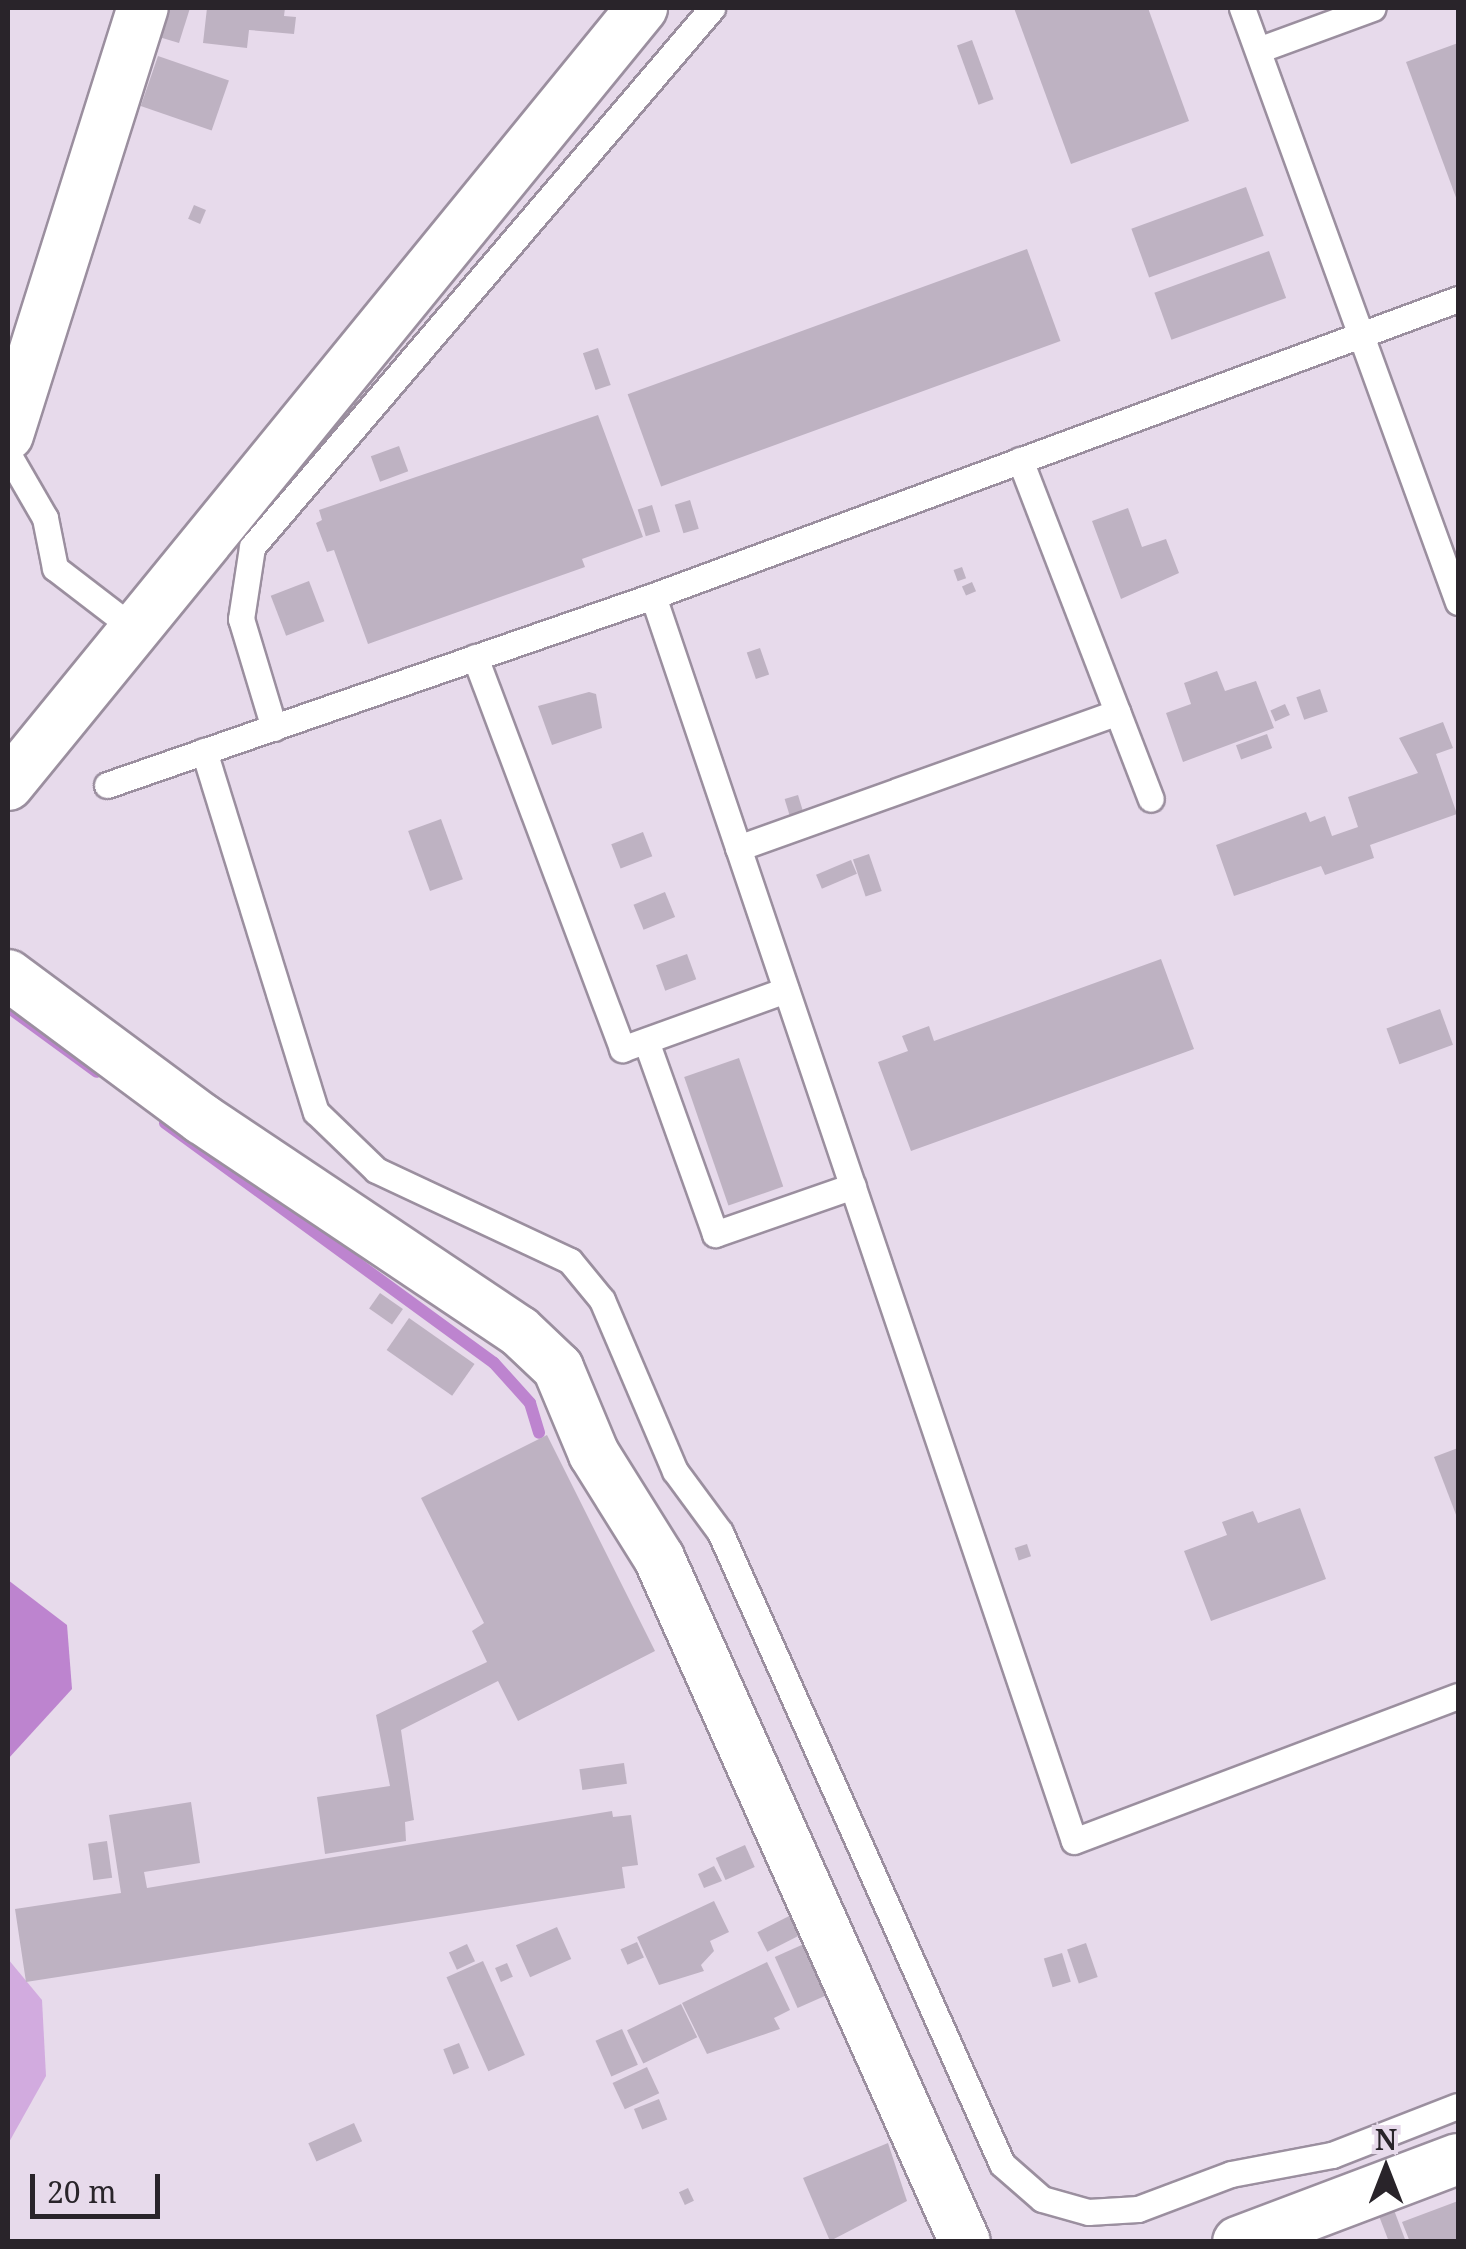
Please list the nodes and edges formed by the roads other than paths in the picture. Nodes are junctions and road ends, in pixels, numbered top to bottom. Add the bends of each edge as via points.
1 (144, 8) edge
2 (642, 8) edge
3 (712, 8) edge
4 (1242, 8) edge
5 (1373, 8) edge
6 (1258, 50) junction
7 (1458, 299) edge
8 (1364, 334) junction
9 (8, 435) edge
10 (8, 454) edge
11 (1020, 460) junction
12 (653, 596) junction
13 (1458, 602) edge
14 (137, 630) junction
15 (476, 657) junction
16 (1117, 712) junction
17 (274, 728) junction
18 (204, 752) junction
19 (8, 786) edge
20 (107, 786) dead end
21 (1151, 799) dead end
22 (738, 848) junction
23 (8, 975) edge
24 (786, 990) junction
25 (646, 1041) junction
26 (852, 1186) junction
27 (1458, 1696) edge
28 (1458, 2106) edge
29 (1458, 2159) edge
30 (965, 2242) edge
31 (1238, 2242) edge

1 - 9 street
2 - 14 street
3 - 17 lane via 252,548 241,619
4 - 6 lane
5 - 6 lane
6 - 8 lane
7 - 8 lane
8 - 11 lane
8 - 13 lane
10 - 14 lane via 46,518 55,568
11 - 12 lane
11 - 16 lane
12 - 15 lane
12 - 22 lane
14 - 19 street
15 - 17 lane
15 - 25 lane via 622,1049
16 - 21 lane
16 - 22 lane
17 - 18 lane
18 - 20 lane
18 - 28 lane via 316,1112 376,1170 570,1260 602,1300 675,1471 720,1532 1002,2164 1042,2199 1088,2212 1138,2209 1231,2174 1332,2155
22 - 24 lane
23 - 30 street via 202,1119 519,1332 558,1368 594,1454 659,1558
24 - 25 lane
24 - 26 lane
25 - 26 lane via 715,1234
26 - 27 lane via 1074,1841
29 - 31 street

